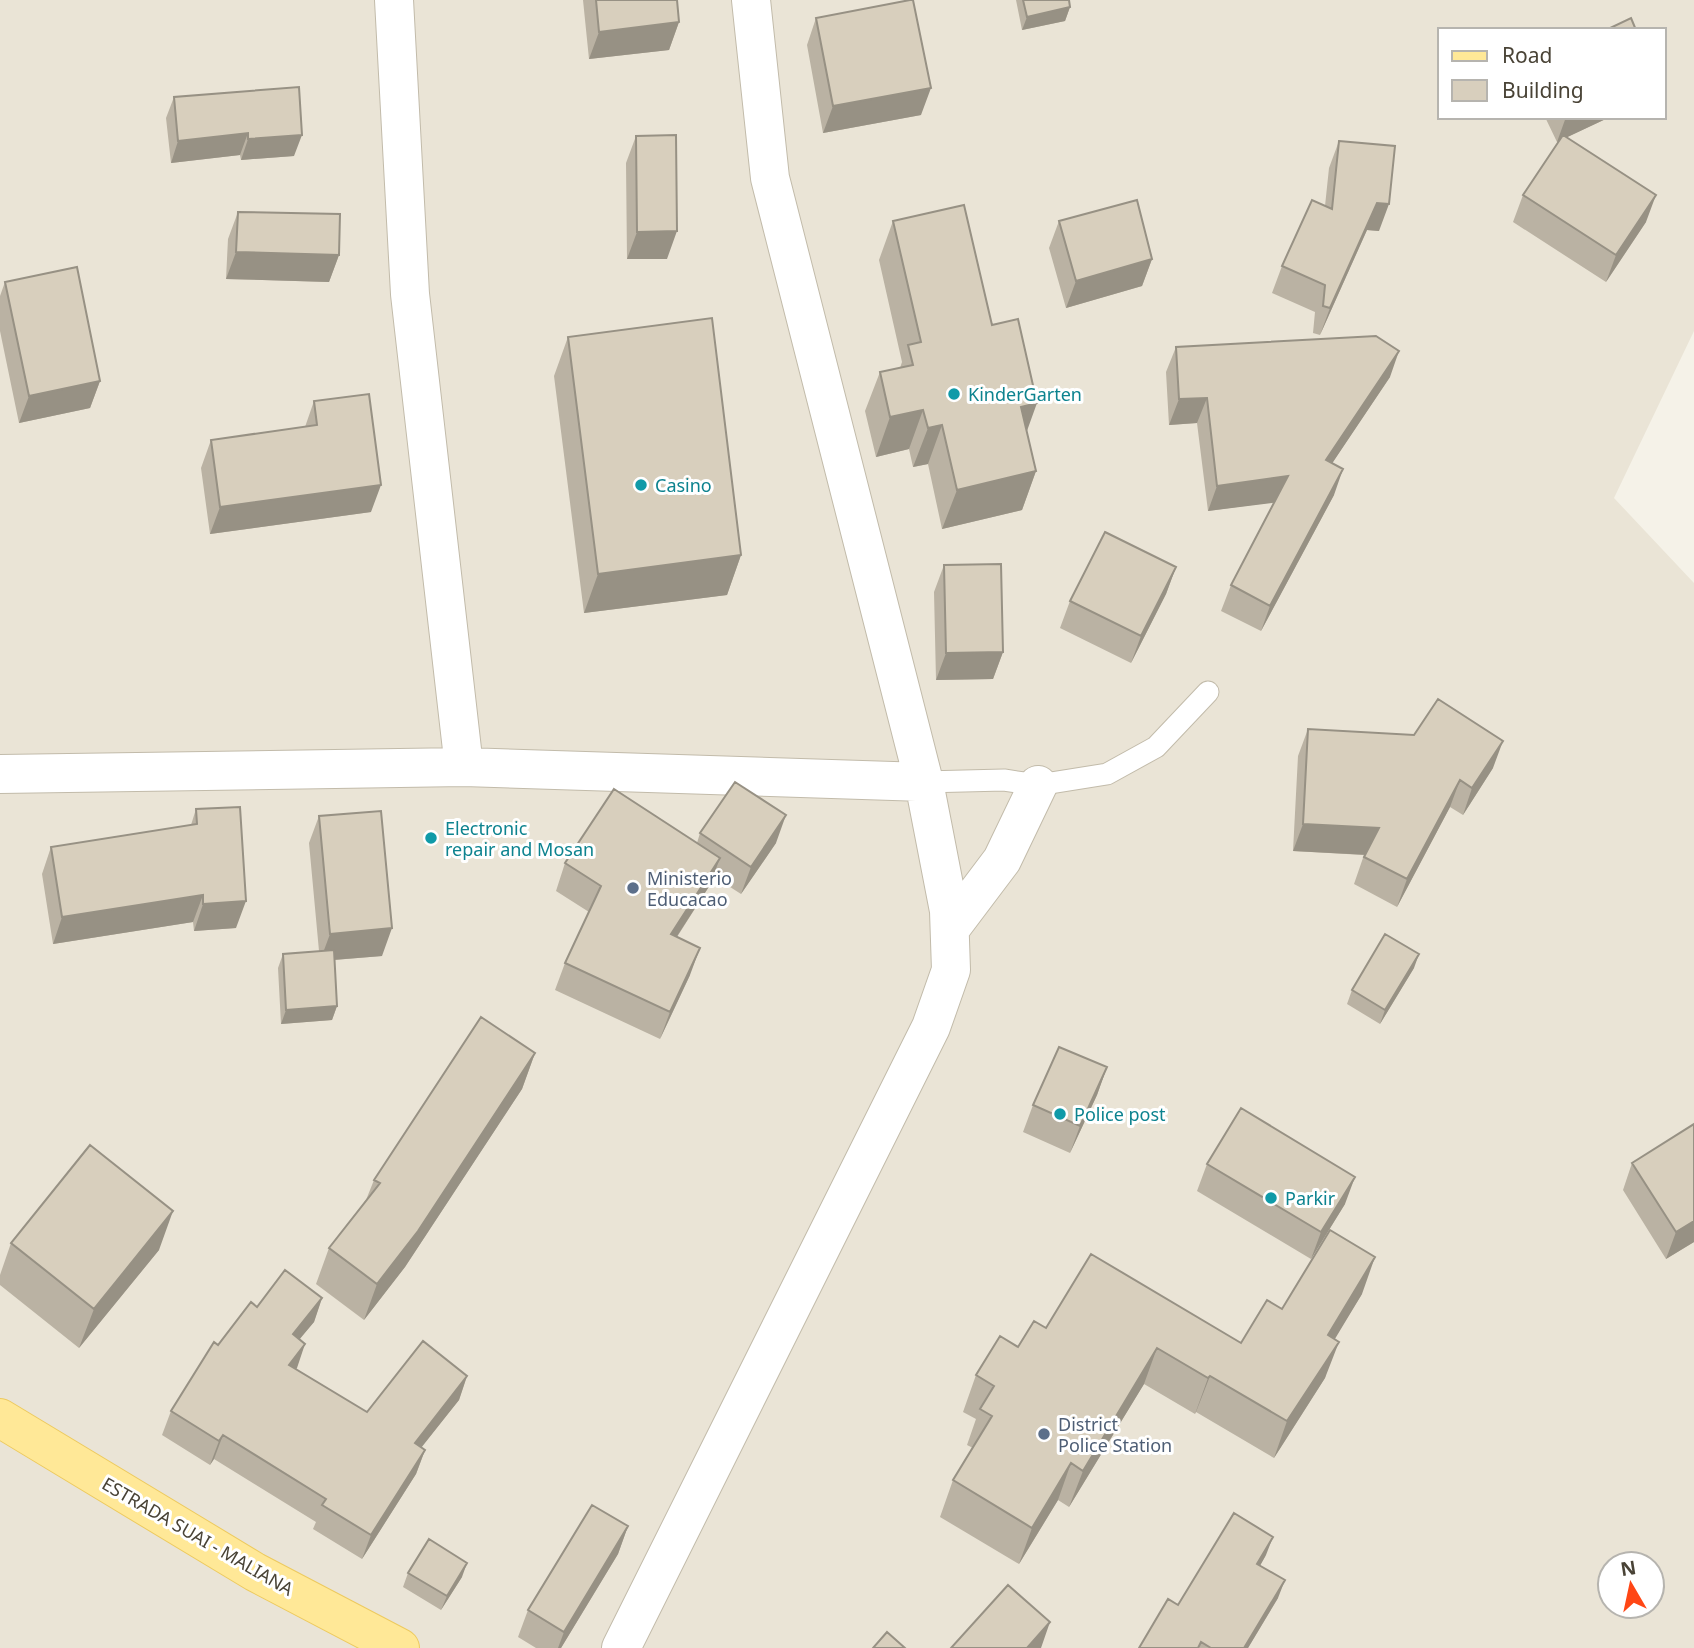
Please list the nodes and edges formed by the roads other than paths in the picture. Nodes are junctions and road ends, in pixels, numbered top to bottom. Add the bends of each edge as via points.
1 (394, 0) edge
2 (751, 0) edge
3 (1208, 692) dead end
4 (464, 767) junction
5 (0, 774) edge
6 (924, 782) junction
7 (1038, 785) junction
8 (950, 929) junction
9 (0, 1418) edge
10 (400, 1648) edge
11 (621, 1648) edge

1 - 4 street via 410,294
2 - 6 street via 770,178
3 - 7 lane via 1156,747 1107,774
4 - 5 street
4 - 6 street
6 - 7 lane via 1003,779
6 - 8 street
7 - 8 street via 1002,860
8 - 11 street via 951,970 931,1027
9 - 10 main road, ESTRADA SUAI - MALIANA via 255,1572

